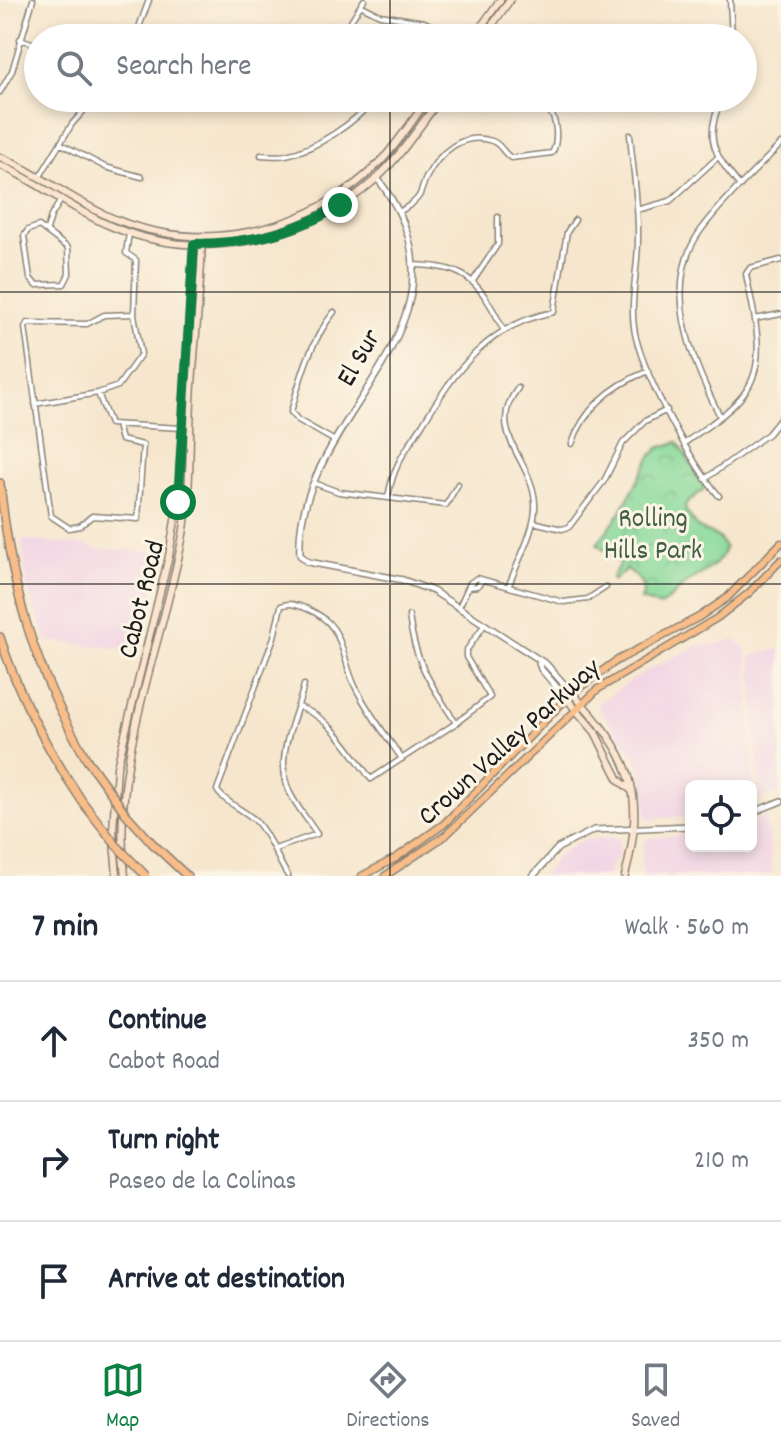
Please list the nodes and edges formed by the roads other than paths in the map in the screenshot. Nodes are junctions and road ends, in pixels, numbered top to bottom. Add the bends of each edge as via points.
1 (33, 0) edge
2 (149, 0) edge
3 (500, 0) edge
4 (510, 0) edge
5 (730, 0) edge
6 (363, 3) edge
7 (424, 22) joint
8 (25, 24) edge
9 (140, 24) edge
10 (349, 24) edge
11 (428, 24) edge
12 (483, 24) edge
13 (493, 24) edge
14 (731, 24) edge
15 (24, 27) edge
16 (20, 39) junction
17 (24, 40) edge
18 (0, 92) edge
19 (83, 112) edge
20 (361, 112) edge
21 (418, 112) edge
22 (430, 112) edge
23 (550, 112) edge
24 (717, 112) edge
25 (630, 135) dead end
26 (61, 144) junction
27 (781, 144) edge
28 (261, 155) dead end
29 (0, 157) edge
30 (717, 158) junction
31 (378, 164) junction
32 (0, 165) edge
33 (142, 177) dead end
34 (377, 178) junction
35 (38, 181) junction
36 (356, 183) junction
37 (740, 186) junction
38 (61, 200) junction
39 (94, 210) junction
40 (637, 210) junction
41 (399, 212) junction
42 (51, 216) junction
43 (498, 217) dead end
44 (575, 220) dead end
45 (39, 226) junction
46 (47, 230) junction
47 (129, 233) junction
48 (202, 240) junction
49 (194, 241) junction
50 (781, 260) edge
51 (412, 265) junction
52 (473, 281) junction
53 (334, 312) dead end
54 (134, 314) junction
55 (781, 314) edge
56 (755, 319) junction
57 (503, 330) junction
58 (648, 371) junction
59 (518, 388) dead end
60 (98, 393) junction
61 (35, 404) junction
62 (667, 410) junction
63 (720, 416) junction
64 (781, 418) edge
65 (117, 425) junction
66 (182, 428) junction
67 (190, 429) junction
68 (335, 441) junction
69 (685, 443) junction
70 (572, 444) dead end
71 (705, 479) junction
72 (0, 483) edge
73 (314, 483) junction
74 (458, 484) dead end
75 (719, 496) dead end
76 (388, 497) junction
77 (533, 522) junction
78 (781, 543) edge
79 (781, 560) edge
80 (509, 585) junction
81 (606, 587) dead end
82 (727, 598) junction
83 (733, 606) junction
84 (459, 607) junction
85 (409, 616) dead end
86 (485, 624) junction
87 (0, 637) edge
88 (304, 685) dead end
89 (569, 695) junction
90 (578, 705) junction
91 (299, 707) junction
92 (456, 723) junction
93 (402, 759) junction
94 (631, 790) junction
95 (781, 801) edge
96 (757, 811) edge
97 (685, 826) edge
98 (632, 829) junction
99 (275, 849) junction
100 (285, 874) edge
101 (117, 876) edge
102 (125, 876) edge
103 (146, 876) edge
104 (187, 876) edge
105 (362, 876) edge
106 (385, 876) edge
107 (533, 876) edge
108 (625, 876) edge

1 - 8 street
2 - 9 street
3 - 12 main road
4 - 13 main road
5 - 14 street
6 - 7 street via 380,15
6 - 10 street
7 - 11 street
15 - 16 street
16 - 17 street
16 - 18 street
19 - 26 street
20 - 28 street via 305,149 284,156
21 - 31 main road
22 - 34 main road
23 - 41 street via 554,151 511,158 497,144 466,139 439,158 419,195
24 - 30 street via 711,132
25 - 40 street
26 - 33 street via 105,167
26 - 35 street
27 - 37 street
29 - 35 main road via 22,166
30 - 37 street
30 - 40 street via 670,201
31 - 34 main road
31 - 36 main road
32 - 35 main road
34 - 36 main road
34 - 41 street, El Sur
34 - 48 main road via 300,226 257,239
35 - 38 main road
35 - 39 main road
36 - 48 main road via 288,221
37 - 63 street via 699,232 680,290 684,324
38 - 39 main road
38 - 42 street
38 - 47 main road
39 - 49 main road
40 - 58 street via 633,312
41 - 51 street, El Sur
42 - 45 street
42 - 46 street
43 - 52 street via 498,244
44 - 57 street via 567,232 554,312
45 - 46 street
45 - 46 street via 28,230 24,239 36,285 62,284 69,274 66,244
47 - 49 main road
47 - 54 street via 126,253 136,260
48 - 49 main road
48 - 67 main road, Cabot Road
49 - 66 main road, Cabot Road
50 - 56 street via 750,268 746,274
51 - 52 street via 456,270
51 - 68 street, El Sur via 407,318
52 - 57 street
53 - 68 street via 306,360 291,412
54 - 60 street via 141,354 118,386
54 - 61 street via 104,315 87,324 28,323
55 - 56 street
56 - 63 street via 757,370 741,399
57 - 76 street via 450,379 393,471
58 - 62 street
58 - 70 street via 595,404
59 - 77 street via 509,400 505,422 535,496
60 - 61 street
60 - 65 street via 110,424
61 - 65 street via 51,516 69,528 92,516 138,519 143,445 121,440
62 - 69 street
62 - 77 street via 633,431 569,527
63 - 69 street
64 - 71 street via 768,434
65 - 66 street
66 - 67 street
66 - 101 main road, Cabot Road via 174,530 117,767
67 - 102 main road, Cabot Road via 183,534 127,767
68 - 73 street, El Sur
69 - 71 street
71 - 75 street
72 - 104 highway, bridge via 7,547 26,627 60,714 119,805
73 - 76 street via 339,492
73 - 84 street, El Sur via 304,517 301,558 417,584
74 - 76 street via 446,505
77 - 80 street
78 - 82 main road, Crown Valley Parkway
79 - 83 main road, Crown Valley Parkway
80 - 81 street via 563,602 588,599
80 - 84 street via 473,580
82 - 83 main road
82 - 89 main road, Crown Valley Parkway via 616,661
83 - 90 main road, Crown Valley Parkway
84 - 86 street
85 - 92 street via 423,672
86 - 89 street via 539,662
86 - 92 street via 466,654 490,697
87 - 103 highway, bridge via 37,729 84,804
88 - 91 street
89 - 90 main road
89 - 105 main road, Crown Valley Parkway via 444,824
90 - 94 main road via 619,780
90 - 94 main road via 612,738 633,782
90 - 106 main road, Crown Valley Parkway via 446,835
91 - 93 street via 329,724 371,779
91 - 99 street via 284,771 294,800 317,834
92 - 93 street
93 - 99 street via 354,684 334,628 316,613 292,604 281,606 218,785 218,794 246,812
94 - 98 main road
95 - 96 street
97 - 98 street
98 - 107 street via 604,828 570,840
98 - 108 main road
99 - 100 street

